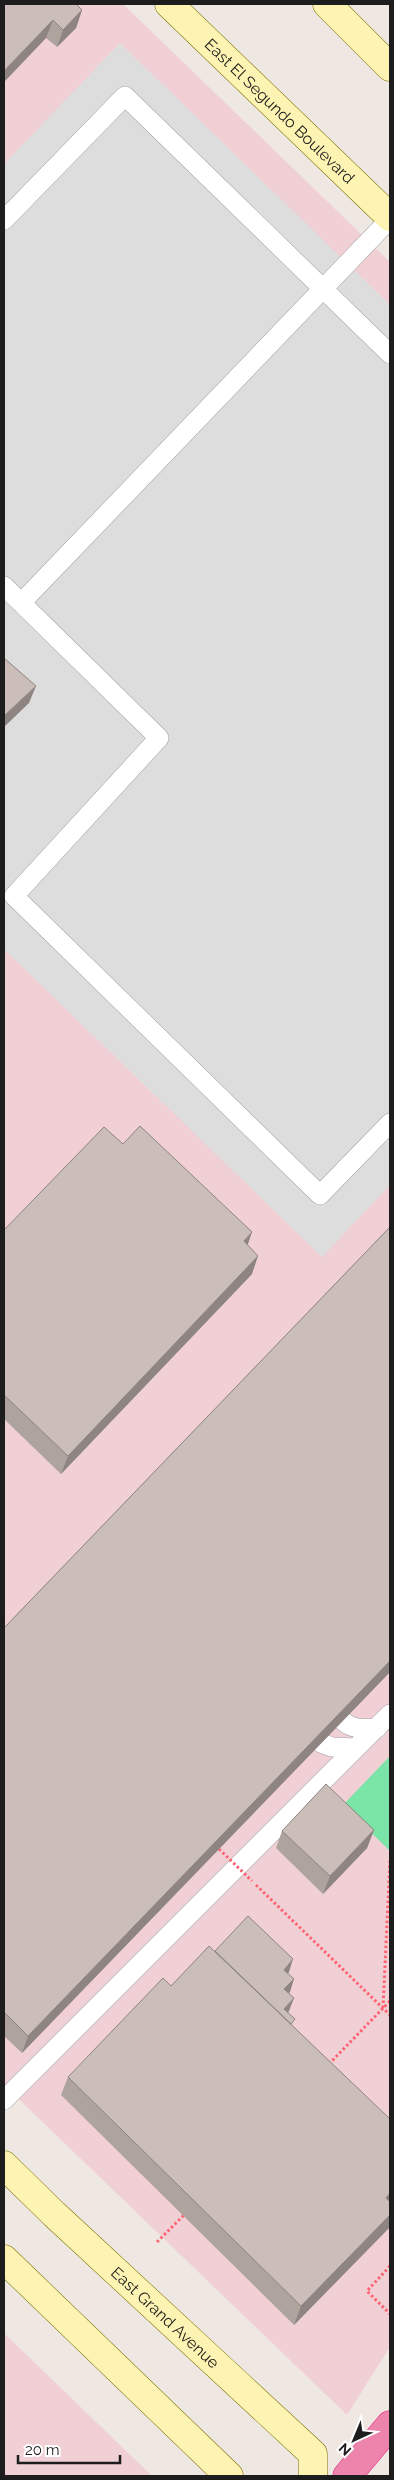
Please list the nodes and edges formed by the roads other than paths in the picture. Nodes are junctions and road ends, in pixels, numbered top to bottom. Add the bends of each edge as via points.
1 (169, 4) edge
2 (327, 4) edge
3 (390, 67) edge
4 (390, 218) edge
5 (4, 220) edge
6 (323, 288) junction
7 (390, 354) edge
8 (4, 586) edge
9 (21, 603) junction
10 (390, 1123) edge
11 (390, 1714) edge
12 (343, 1721) edge
13 (377, 1728) junction
14 (321, 1743) edge
15 (356, 1748) junction
16 (4, 2100) edge
17 (4, 2165) edge
18 (4, 2259) edge
19 (390, 2425) edge
20 (229, 2476) edge
21 (313, 2476) edge
22 (348, 2476) edge

1 - 4 street, East El Segundo Boulevard
2 - 3 street
4 - 6 lane
5 - 6 lane via 125,96
6 - 7 lane
6 - 9 lane
8 - 9 lane
9 - 10 lane via 159,738 14,896 320,1195
11 - 13 lane
12 - 13 lane via 360,1729
13 - 15 lane
14 - 15 lane
15 - 16 lane
17 - 21 street, East Grand Avenue via 313,2454
18 - 20 street
19 - 22 highway

